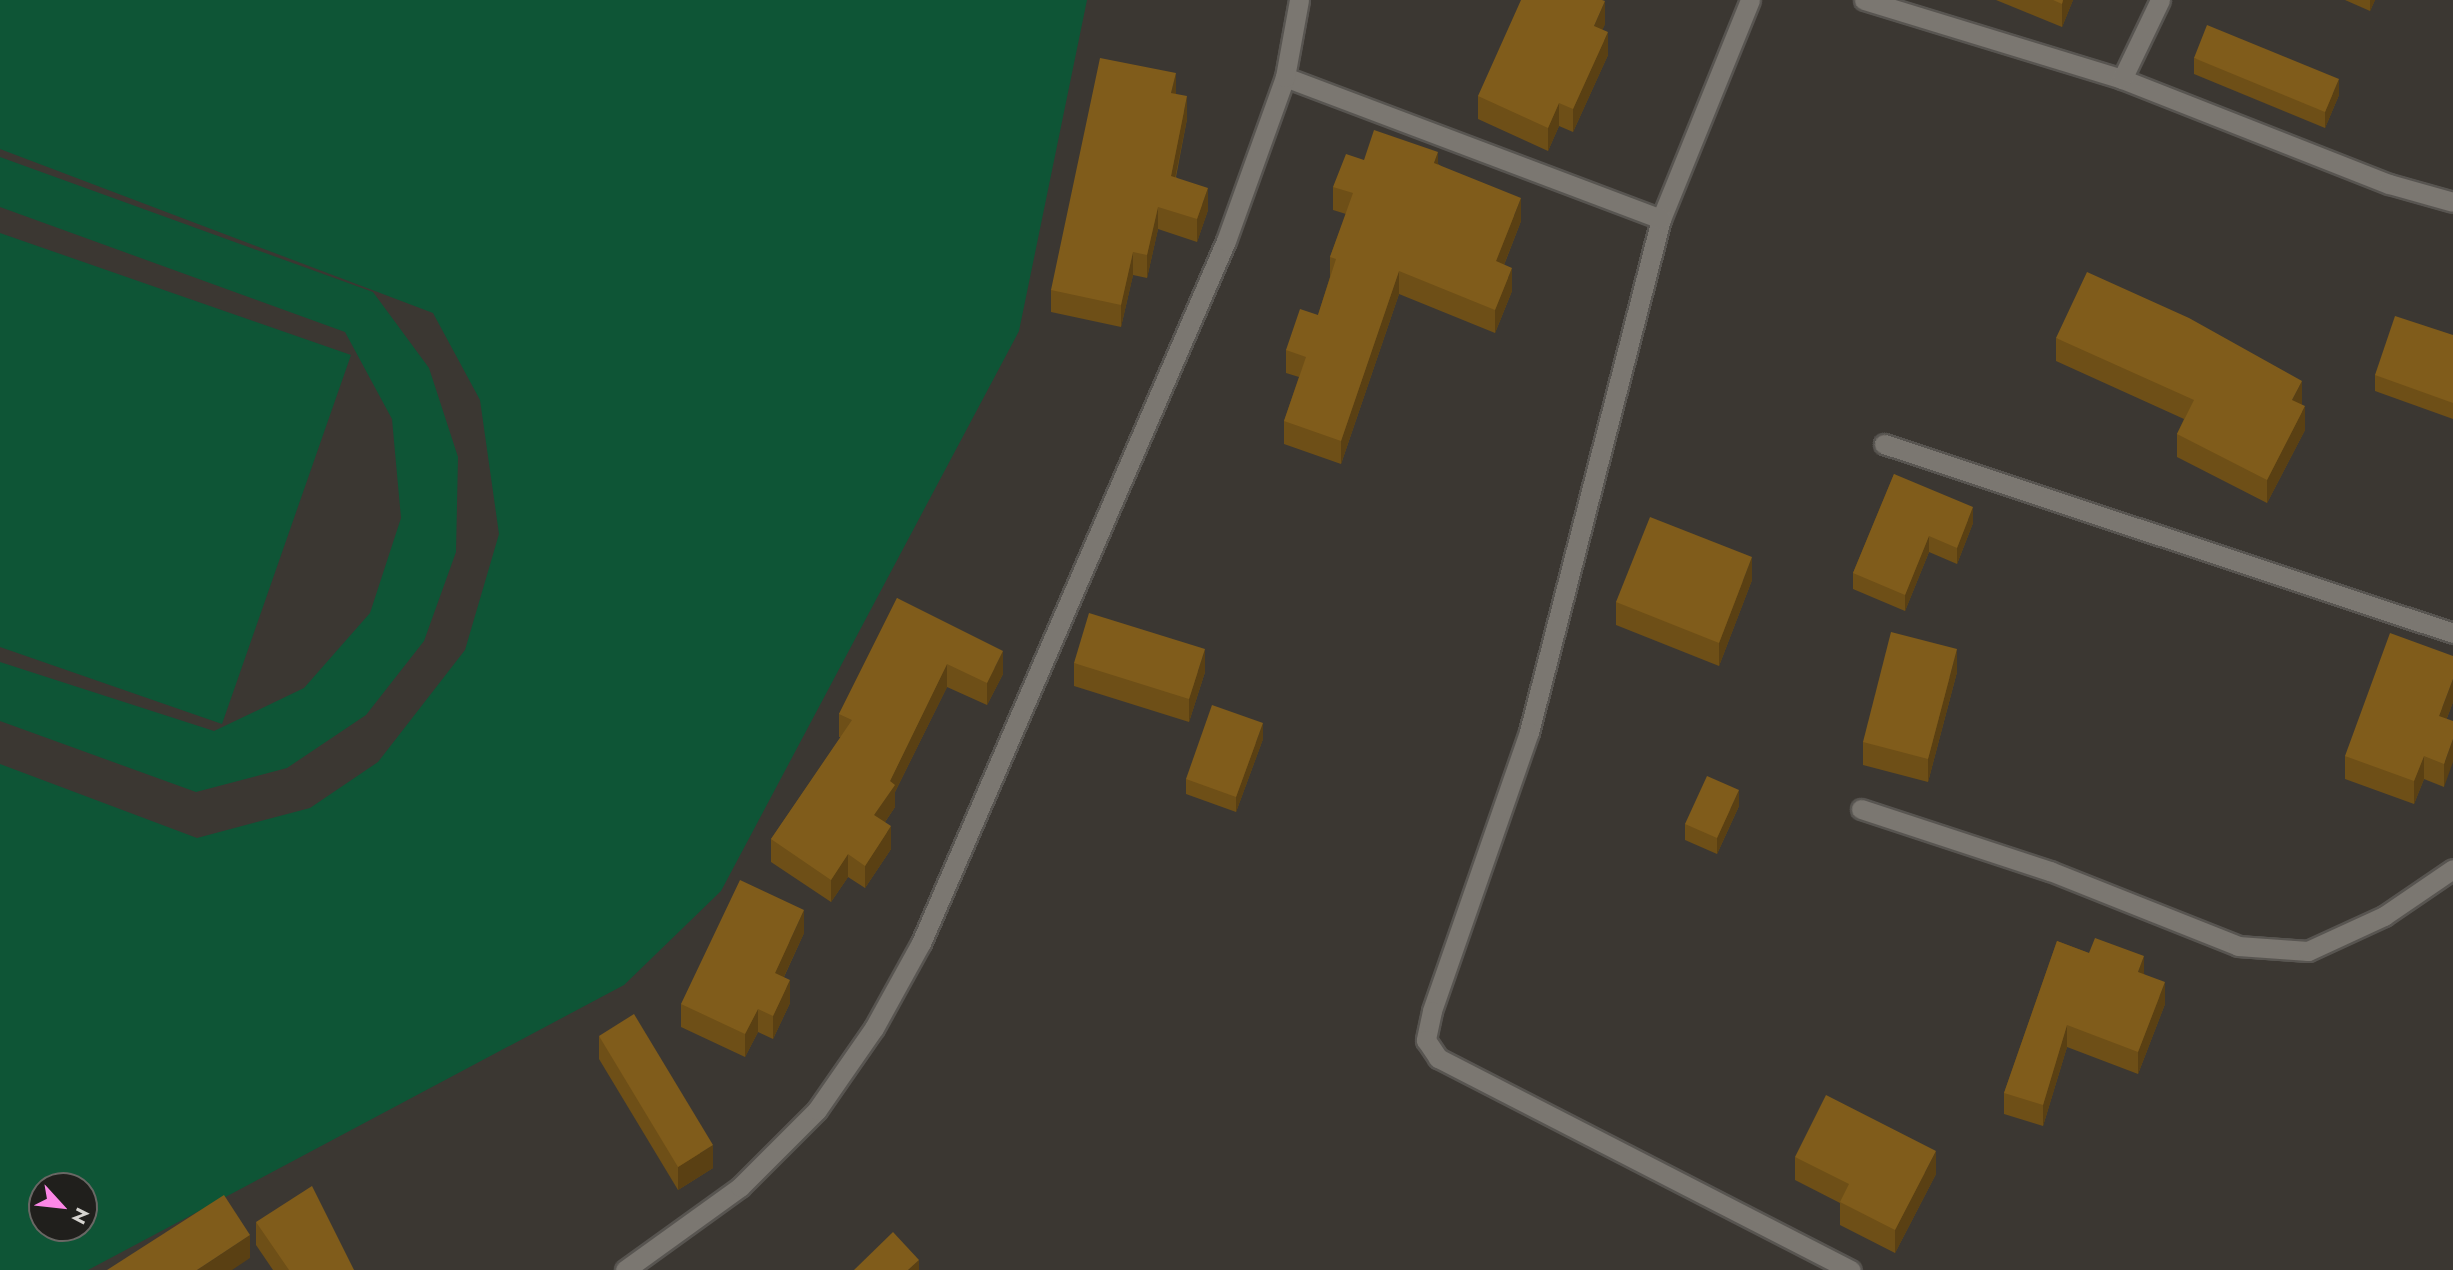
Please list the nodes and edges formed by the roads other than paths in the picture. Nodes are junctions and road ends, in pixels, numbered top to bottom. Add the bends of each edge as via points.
1 (1300, 0) edge
2 (1750, 0) edge
3 (1864, 0) edge
4 (2160, 0) edge
5 (1285, 78) junction
6 (2122, 79) junction
7 (2453, 202) edge
8 (1661, 219) junction
9 (1884, 444) dead end
10 (2453, 633) edge
11 (1861, 809) dead end
12 (2453, 869) edge
13 (625, 1270) edge
14 (1851, 1270) edge

1 - 5 street
2 - 8 street
3 - 6 street
4 - 6 street
5 - 8 street
5 - 13 street via 1226,241 921,943 874,1028 817,1110 740,1187
6 - 7 street via 2389,184
8 - 14 street via 1529,732 1432,1011 1426,1040 1438,1058
9 - 10 street
11 - 12 street via 2050,871 2238,946 2308,951 2384,916

